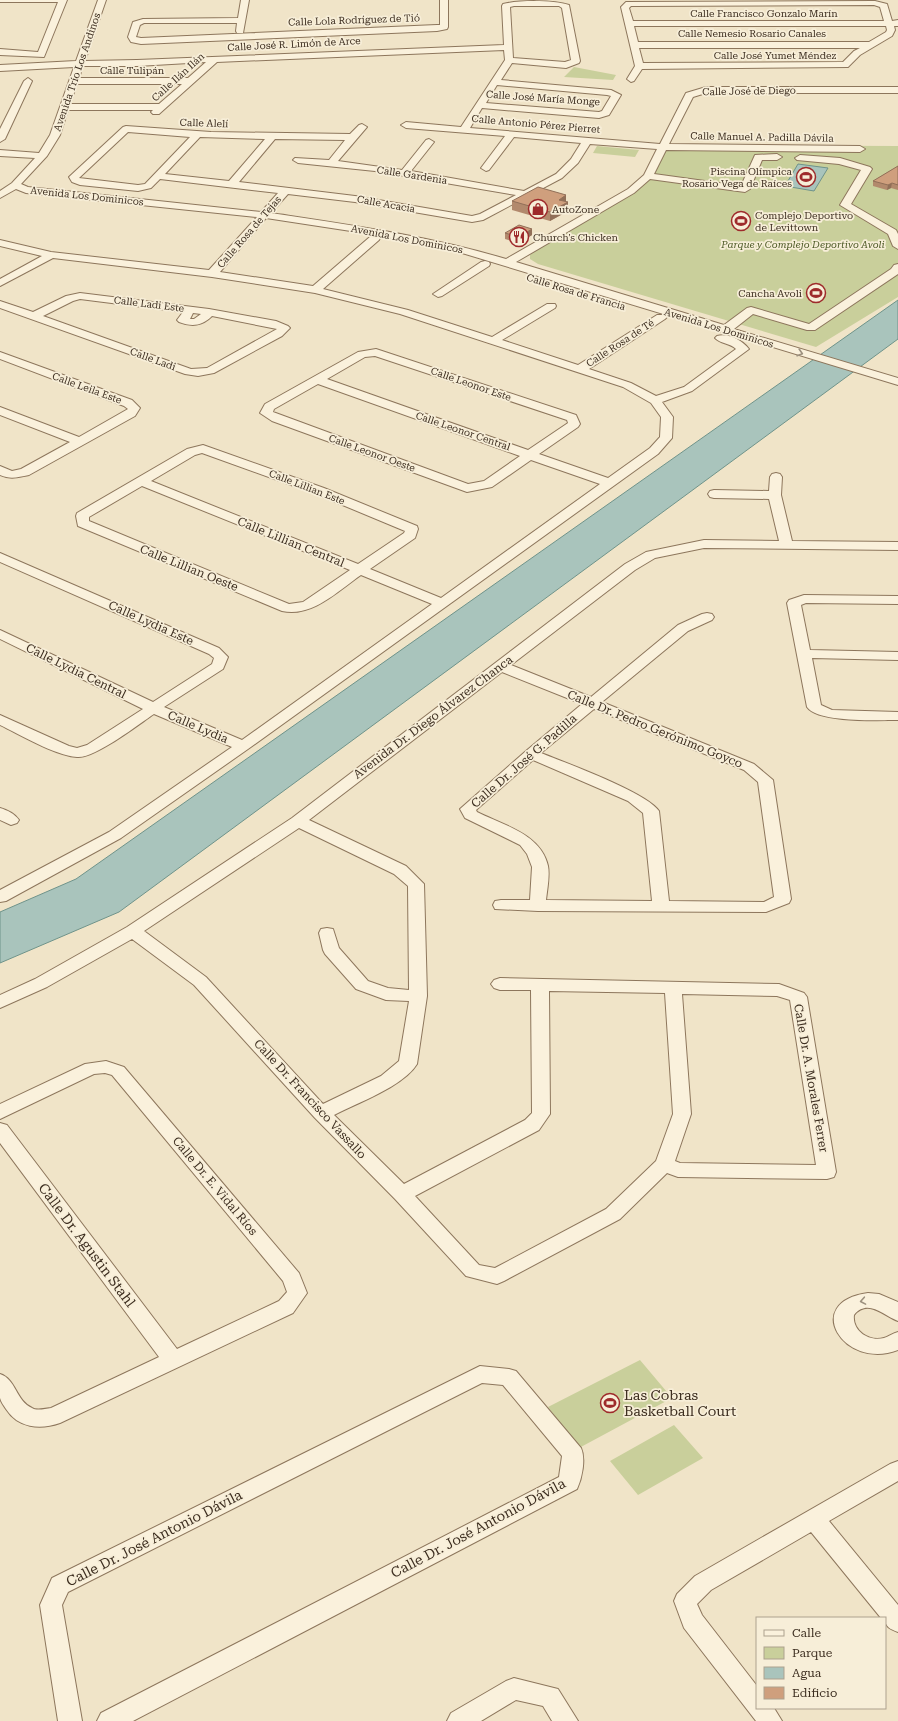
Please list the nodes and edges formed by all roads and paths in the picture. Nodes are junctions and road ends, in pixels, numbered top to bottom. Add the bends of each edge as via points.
1 (0, 0) edge
2 (62, 0) edge
3 (102, 0) edge
4 (245, 0) edge
5 (444, 0) edge
6 (241, 20) junction
7 (378, 21) dead end
8 (894, 23) edge
9 (629, 24) junction
10 (382, 30) junction
11 (239, 36) junction
12 (633, 45) junction
13 (871, 45) junction
14 (509, 47) junction
15 (0, 52) edge
16 (215, 59) junction
17 (509, 60) junction
18 (80, 64) junction
19 (639, 66) junction
20 (0, 68) edge
21 (631, 79) dead end
22 (28, 80) dead end
23 (190, 80) junction
24 (74, 81) junction
25 (495, 82) junction
26 (898, 90) edge
27 (480, 105) junction
28 (65, 107) junction
29 (406, 125) dead end
30 (362, 127) dead end
31 (464, 129) junction
32 (198, 134) junction
33 (512, 134) junction
34 (273, 136) junction
35 (352, 137) junction
36 (0, 139) edge
37 (587, 140) junction
38 (429, 142) dead end
39 (663, 147) junction
40 (860, 149) dead end
41 (0, 153) edge
42 (42, 156) junction
43 (298, 160) dead end
44 (332, 163) junction
45 (486, 168) dead end
46 (405, 173) junction
47 (158, 176) junction
48 (648, 176) junction
49 (232, 184) junction
50 (15, 185) junction
51 (286, 190) junction
52 (526, 194) junction
53 (0, 195) edge
54 (267, 212) junction
55 (304, 226) dead end
56 (375, 238) junction
57 (0, 243) edge
58 (898, 246) edge
59 (51, 255) junction
60 (512, 260) junction
61 (485, 264) junction
62 (898, 267) edge
63 (212, 274) junction
64 (0, 283) edge
65 (315, 290) junction
66 (438, 294) dead end
67 (0, 304) edge
68 (550, 306) dead end
69 (34, 316) junction
70 (661, 317) junction
71 (267, 322) joint
72 (729, 327) junction
73 (493, 341) junction
74 (0, 355) edge
75 (579, 370) junction
76 (894, 376) edge
77 (316, 379) junction
78 (655, 400) junction
79 (0, 411) edge
80 (80, 442) junction
81 (530, 455) junction
82 (0, 470) edge
83 (776, 477) dead end
84 (140, 481) junction
85 (610, 483) junction
86 (714, 494) dead end
87 (775, 495) junction
88 (786, 544) junction
89 (898, 546) edge
90 (0, 558) edge
91 (360, 570) junction
92 (898, 600) edge
93 (442, 603) junction
94 (707, 617) dead end
95 (0, 634) edge
96 (804, 654) junction
97 (898, 656) edge
98 (501, 666) junction
99 (592, 703) junction
100 (153, 708) junction
101 (898, 716) edge
102 (0, 719) edge
103 (243, 746) junction
104 (531, 754) junction
105 (298, 821) junction
106 (0, 896) edge
107 (501, 905) dead end
108 (661, 905) junction
109 (538, 906) junction
110 (133, 931) junction
111 (327, 933) dead end
112 (500, 984) dead end
113 (540, 986) junction
114 (672, 988) junction
115 (418, 996) junction
116 (0, 1002) edge
117 (0, 1112) edge
118 (321, 1113) junction
119 (0, 1130) edge
120 (664, 1164) junction
121 (402, 1194) junction
122 (897, 1311) edge
123 (896, 1342) edge
124 (173, 1360) junction
125 (0, 1382) edge
126 (898, 1470) edge
127 (815, 1520) junction
128 (898, 1622) edge
129 (756, 1704) edge
130 (761, 1709) edge
131 (70, 1721) edge
132 (109, 1721) edge
133 (459, 1721) edge
134 (566, 1721) edge
135 (770, 1721) edge

1 - 2 street
2 - 15 street via 41,55
3 - 18 street, Avenida Trío Los Andinos
4 - 6 street
5 - 10 street, Calle Lola Rodríguez de Tió via 444,26
6 - 11 street
6 - 11 street, Calle Lola Rodríguez de Tió via 143,21 136,24 132,37 141,41
7 - 10 street
8 - 9 street, Calle Francisco Gonzalo Marín
8 - 9 street via 884,6 875,3 629,4 625,7
8 - 13 street, Calle José Yumet Méndez via 889,34
9 - 12 street
10 - 11 street, Calle Lola Rodríguez de Tió via 316,29
12 - 13 street, Calle Nemesio Rosario Canales
12 - 19 street
13 - 19 street, Calle José Yumet Méndez via 845,65
14 - 16 street, Calle José R. Limón de Arce
14 - 17 street
14 - 17 street via 506,6 560,4 566,7 576,61 566,65
16 - 18 street, Calle José R. Limón de Arce
16 - 23 street, Calle Ilán Ilán
17 - 25 street
18 - 20 street, Calle José R. Limón de Arce
18 - 24 street, Avenida Trío Los Andinos
19 - 21 street
22 - 36 street
23 - 24 street, Calle Tulipán
23 - 28 street, Calle Ilán Ilán via 158,110
24 - 28 street, Avenida Trío Los Andinos
25 - 27 street
25 - 27 street, Calle José María Monge via 608,92 616,95 606,113 599,115
26 - 39 street, Calle José de Diego via 706,90 689,95
27 - 31 street
28 - 42 street, Avenida Trío Los Andinos via 55,135
29 - 31 street, Calle Antonio Pérez Pierret
30 - 35 street
31 - 33 street, Calle Antonio Pérez Pierret
32 - 34 street, Calle Alelí
32 - 47 street
32 - 47 street, Calle Alelí via 126,129 74,177 80,182 138,188 148,186
33 - 37 street, Calle Antonio Pérez Pierret
33 - 45 street
34 - 35 street, Calle Alelí
34 - 49 street
35 - 44 street
37 - 39 street, Calle Antonio Pérez Pierret
37 - 52 street, Calle Acacia via 575,162 559,176
38 - 46 street
39 - 40 street, Calle Manuel A. Padilla Dávila
39 - 48 street, Calle José de Diego
41 - 42 street
42 - 50 street, Avenida Trío Los Andinos
43 - 44 street, Calle Gardenia
44 - 46 street, Calle Gardenia
46 - 52 street, Calle Gardenia
47 - 49 street, Calle Acacia
48 - 58 street via 745,189 758,157 840,161 867,169 845,205 892,232
48 - 60 street, Calle José de Diego via 631,191
49 - 51 street, Calle Acacia
50 - 53 street, Avenida Trío Los Andinos
50 - 54 street, Avenida Los Dominicos via 31,183
51 - 52 street, Calle Acacia via 472,219 483,217
51 - 54 street, Calle Rosa de Tejas
54 - 60 street, Avenida Los Dominicos via 341,219 418,233
54 - 63 street, Calle Rosa de Tejas
55 - 56 street, Calle Rosa de Francia
56 - 61 street, Calle Rosa de Francia
56 - 65 street
57 - 59 street
59 - 63 street
59 - 64 street
60 - 72 street, Avenida Los Dominicos
61 - 66 street
61 - 70 street, Calle Rosa de Francia
62 - 72 street via 863,294 837,308 811,328 751,310
63 - 65 street
65 - 73 street via 404,312
67 - 69 street, Calle Ladi
68 - 73 street
69 - 71 street, Calle Ladi Este via 70,298 80,296 190,309 183,320 190,323 202,321 209,312
69 - 71 street, Calle Ladi via 189,372 198,373 210,371 278,334 284,328
70 - 75 street, Calle Rosa de Té
70 - 78 street, Calle Rosa de Francia via 737,344 743,349 688,389
72 - 76 street, Avenida Los Dominicos
73 - 75 street
74 - 80 street, Calle Leila Este via 128,403 134,408 131,413
75 - 78 street via 627,385
77 - 81 street, Calle Leonor Central
77 - 81 street, Calle Leonor Este via 362,354 376,352 572,418 574,424
77 - 81 street, Calle Leonor Oeste via 269,407 266,413 467,488 488,484
78 - 85 street via 667,417 666,438 654,451
79 - 80 street
80 - 82 street via 25,472 11,474
81 - 85 street, Calle Leonor Central
83 - 87 street
84 - 91 street, Calle Lillian Central
84 - 91 street, Calle Lillian Este via 191,452 203,449 320,491 412,529 410,536
84 - 91 street, Calle Lillian Oeste via 82,516 83,523 287,608 307,606
85 - 93 street
86 - 87 street
87 - 88 street
88 - 89 street, Avenida Dr. Diego Álvarez Chanca
88 - 98 street, Avenida Dr. Diego Álvarez Chanca via 704,544 651,555 630,566
90 - 100 street, Calle Lydia Este via 214,651 221,658 218,666
91 - 93 street, Calle Lillian Central
92 - 96 street via 804,599 794,603
93 - 103 street
94 - 99 street, Calle Dr. José G. Padilla via 683,628
95 - 100 street, Calle Lydia Central
96 - 97 street
96 - 101 street via 814,707 829,714
98 - 99 street, Calle Dr. Pedro Gerónimo Goyco
98 - 105 street, Avenida Dr. Diego Álvarez Chanca
99 - 104 street, Calle Dr. José G. Padilla
99 - 108 street, Calle Dr. Pedro Gerónimo Goyco via 749,767 765,780 783,899 766,907
100 - 102 street via 92,748 78,753 64,750
100 - 103 street, Calle Lydia
103 - 106 street via 115,835
104 - 108 street via 633,798 651,811
104 - 109 street, Calle Dr. José G. Padilla via 468,809 471,815 526,842 535,853 540,867
105 - 110 street, Avenida Dr. Diego Álvarez Chanca
105 - 115 street via 400,870 416,884
107 - 109 street, Calle Dr. Pedro Gerónimo Goyco
108 - 109 street, Calle Dr. Pedro Gerónimo Goyco
110 - 116 street, Avenida Dr. Diego Álvarez Chanca via 41,983
110 - 118 street, Calle Dr. Francisco Vassallo via 200,981
111 - 115 street via 331,950 362,985 386,994
112 - 113 street, Calle Dr. A. Morales Ferrer
113 - 114 street, Calle Dr. A. Morales Ferrer
113 - 121 street via 541,1114 532,1125
114 - 120 street via 682,1114
114 - 120 street, Calle Dr. A. Morales Ferrer via 779,990 798,997 827,1172 678,1170
115 - 118 street via 408,1064 387,1081
117 - 124 street, Calle Dr. E. Vidal Ríos via 91,1068 106,1067 118,1071 292,1278 297,1293 286,1307
118 - 121 street, Calle Dr. Francisco Vassallo
119 - 124 street, Calle Dr. Agustin Stahl
120 - 121 street, Calle Dr. Francisco Vassallo via 612,1214 497,1276 473,1271
122 -> 123 street via 886,1304 867,1300 851,1306 843,1319 844,1327 849,1334 865,1345 875,1348
124 - 125 street via 53,1417 29,1418 18,1409
126 - 127 street
127 - 128 street
127 - 129 street via 703,1583 685,1601 692,1621
130 - 135 street
131 - 132 street, Calle Dr. José Antonio Dávila via 51,1605 60,1585 480,1374 509,1377 573,1454 569,1482
133 - 134 street via 514,1689 550,1697

